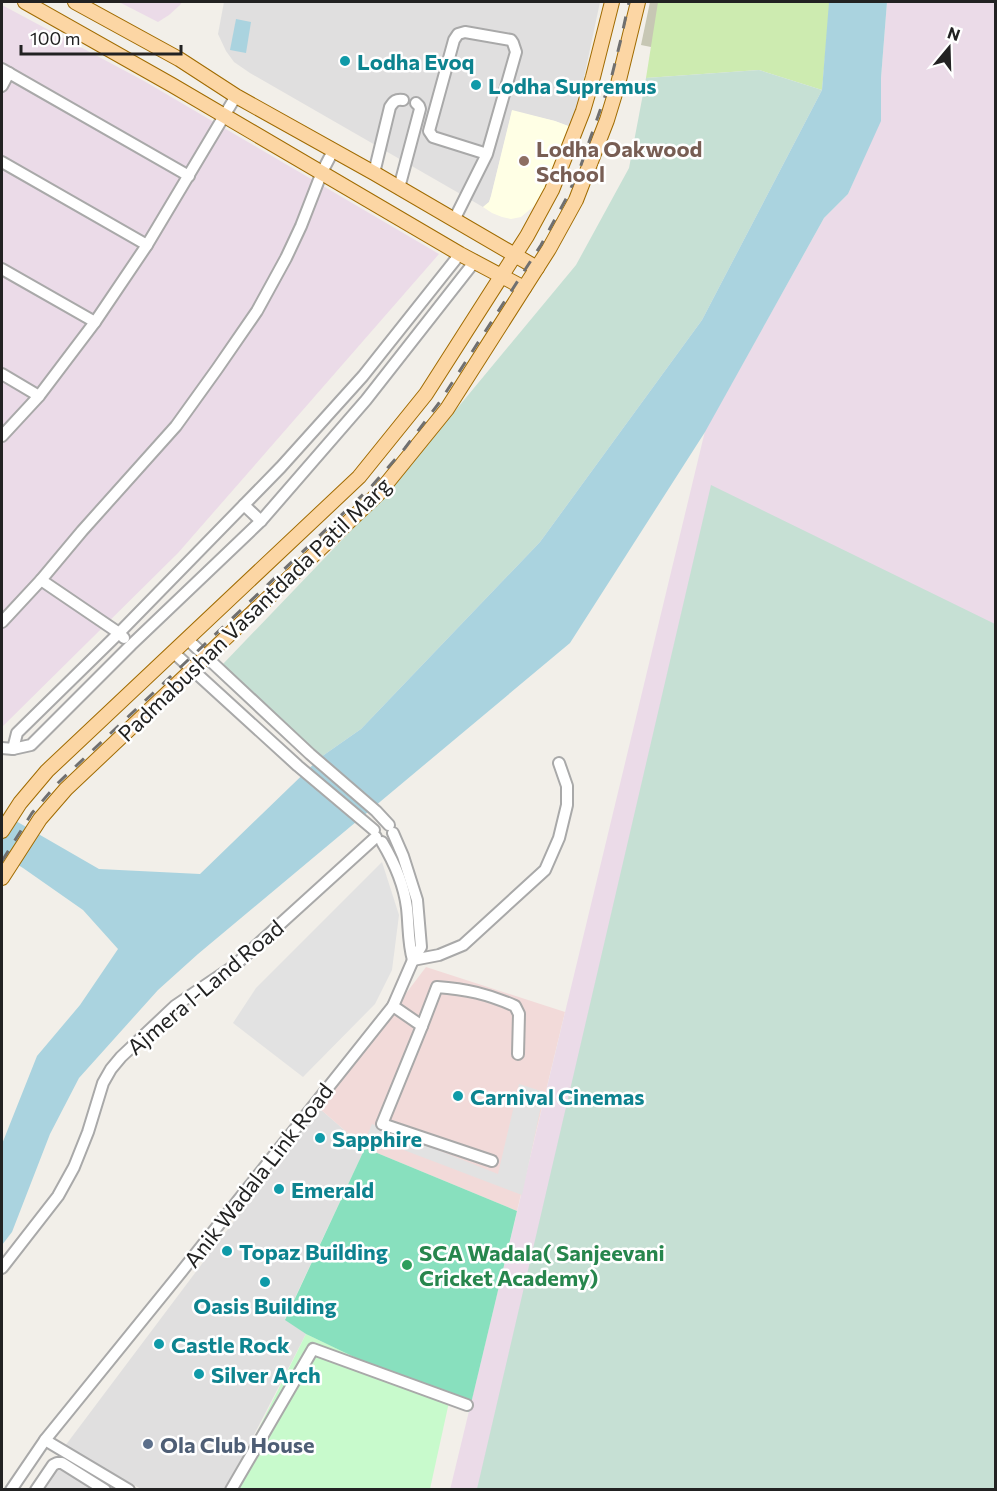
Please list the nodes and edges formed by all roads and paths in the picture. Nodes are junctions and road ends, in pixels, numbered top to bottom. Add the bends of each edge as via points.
1 (25, 2) edge
2 (75, 2) edge
3 (612, 2) edge
4 (638, 2) edge
5 (5, 71) edge
6 (2, 86) edge
7 (236, 96) junction
8 (403, 100) dead end
9 (416, 103) dead end
10 (224, 116) junction
11 (333, 151) junction
12 (487, 154) junction
13 (2, 162) edge
14 (321, 172) junction
15 (374, 173) junction
16 (189, 176) junction
17 (399, 188) junction
18 (454, 220) junction
19 (147, 245) junction
20 (460, 254) junction
21 (515, 256) junction
22 (474, 261) junction
23 (537, 268) junction
24 (2, 269) edge
25 (502, 276) junction
26 (524, 288) junction
27 (94, 322) junction
28 (2, 374) edge
29 (363, 376) junction
30 (376, 387) junction
31 (39, 396) junction
32 (2, 436) edge
33 (244, 505) junction
34 (261, 521) junction
35 (41, 580) junction
36 (2, 622) edge
37 (119, 633) junction
38 (187, 639) junction
39 (132, 645) junction
40 (173, 652) junction
41 (205, 657) junction
42 (192, 670) junction
43 (7, 749) edge
44 (559, 763) dead end
45 (391, 829) junction
46 (2, 831) edge
47 (377, 836) junction
48 (2, 879) edge
49 (413, 960) junction
50 (393, 1006) junction
51 (422, 1026) junction
52 (518, 1054) dead end
53 (492, 1161) dead end
54 (2, 1268) edge
55 (467, 1405) dead end
56 (45, 1440) junction
57 (26, 1468) junction
58 (43, 1479) junction
59 (109, 1487) edge
60 (10, 1490) edge
61 (36, 1490) edge
62 (129, 1490) edge
63 (231, 1490) edge

1 - 10 main road
2 - 7 main road
3 - 21 main road, Padmabushan Vasantdada Patil Marg via 578,122 552,190
4 - 23 main road, Padmabushan Vasantdada Patil Marg via 607,120 576,200
5 - 6 street
5 - 16 street
7 - 10 street
7 - 11 main road
8 - 15 street via 394,101 390,107
9 - 17 street via 420,109
10 - 14 main road
10 - 16 street
11 - 14 street
11 - 15 main road
12 - 12 street via 433,137 429,131 454,40 465,32 511,40 516,52
12 - 18 street
13 - 19 street
14 - 20 main road
14 - 35 street via 301,226 257,311 176,426
15 - 17 main road
16 - 19 street
17 - 18 main road
18 - 21 main road
19 - 27 street
20 - 22 main road
20 - 29 street
21 - 23 main road
21 - 25 main road, Padmabushan Vasantdada Patil Marg
22 - 25 main road
22 - 30 street
23 - 26 main road, Padmabushan Vasantdada Patil Marg
24 - 27 street
25 - 26 main road
25 - 38 main road, Padmabushan Vasantdada Patil Marg via 426,394 359,477
26 - 41 main road, Padmabushan Vasantdada Patil Marg via 447,409 378,494
27 - 31 street
28 - 31 street
29 - 30 street
29 - 33 street
30 - 34 street
31 - 32 street
33 - 34 street
33 - 37 street
34 - 39 street
35 - 36 street
35 - 37 street
37 - 39 street
37 - 43 street via 17,733
38 - 40 main road, Padmabushan Vasantdada Patil Marg
38 - 41 street
39 - 43 street via 31,745
40 - 42 street
40 - 46 main road, Padmabushan Vasantdada Patil Marg via 47,771
41 - 42 main road, Padmabushan Vasantdada Patil Marg
41 - 45 street via 376,811
42 - 47 street
42 - 48 main road, Padmabushan Vasantdada Patil Marg via 66,789 40,819
44 - 49 street via 567,786 567,805 559,838 545,870 463,945
45 - 47 street via 380,824
45 - 47 street via 391,839 385,842
45 - 49 street, Anik Wadala Link Road via 417,900 421,947
47 - 49 street via 404,891
47 - 54 street, Ajmera l-Land Road via 234,966 176,1006 121,1057 103,1083 88,1132 58,1196
49 - 50 street, Anik Wadala Link Road
50 - 51 street
50 - 56 street, Anik Wadala Link Road
51 - 52 street via 437,987 482,993 515,1006 519,1014
51 - 53 street via 382,1124
55 - 63 street via 313,1349
56 - 57 street, Anik Wadala Link Road
56 - 59 street
57 - 58 street
57 - 60 street, Anik Wadala Link Road
58 - 59 street via 53,1465 62,1463
58 - 61 street
59 - 62 street

